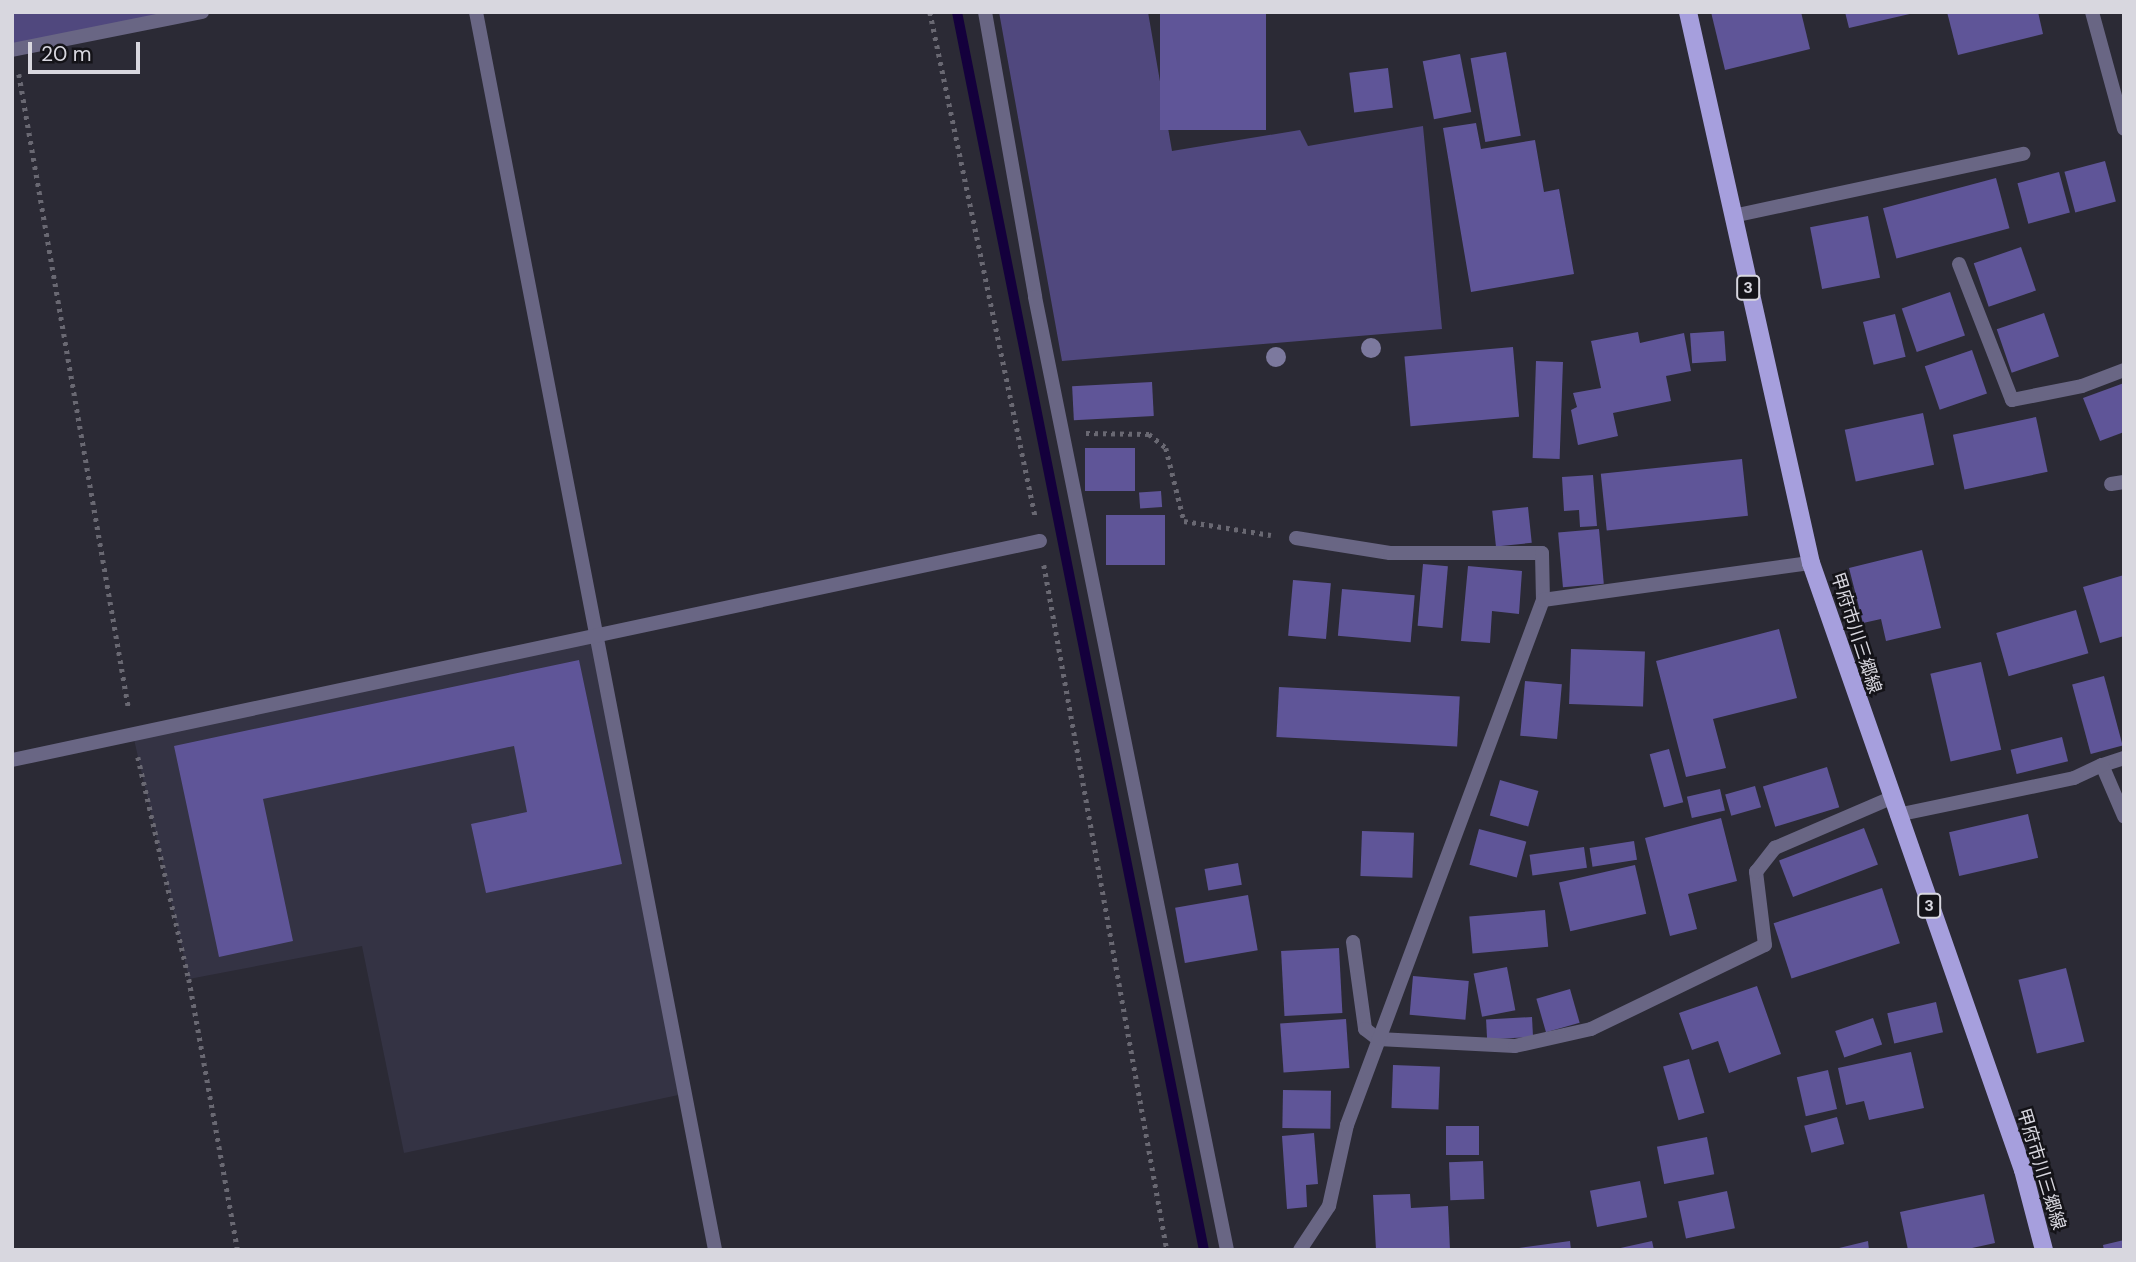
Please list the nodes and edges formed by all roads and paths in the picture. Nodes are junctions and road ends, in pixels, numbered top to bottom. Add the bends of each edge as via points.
1 (202, 12) edge
2 (476, 12) edge
3 (930, 12) edge
4 (985, 12) edge
5 (1688, 12) edge
6 (2092, 12) edge
7 (13, 49) edge
8 (2124, 129) edge
9 (2023, 154) dead end
10 (1733, 216) junction
11 (1959, 264) dead end
12 (2124, 370) edge
13 (1062, 435) junction
14 (1296, 538) joint
15 (1040, 541) junction
16 (1811, 563) junction
17 (1543, 600) junction
18 (594, 640) junction
19 (133, 735) junction
20 (2124, 758) edge
21 (12, 760) edge
22 (2102, 765) junction
23 (1894, 806) junction
24 (2124, 816) edge
25 (1353, 942) dead end
26 (1378, 1039) junction
27 (238, 1250) edge
28 (715, 1250) edge
29 (1167, 1250) edge
30 (1227, 1250) edge
31 (1300, 1250) edge
32 (2043, 1250) edge

1 - 7 street
2 - 18 street
3 - 15 path
4 - 13 street
5 - 10 main road, 甲府市川三郷線 / 3
6 - 8 street
7 - 19 path
9 - 10 street
10 - 16 main road, 甲府市川三郷線 / 3
11 - 12 street via 2011,400 2082,386
13 - 14 path via 1150,433 1166,448 1184,521
13 - 30 street
14 - 17 street via 1390,553 1542,553
15 - 18 street
15 - 29 path
16 - 17 street
16 - 23 main road, 甲府市川三郷線 / 3
17 - 26 street
18 - 19 street
18 - 28 street via 688,1093
19 - 21 street
19 - 27 path via 189,979
20 - 22 street
22 - 23 street via 2074,778
22 - 24 street
23 - 26 street via 1774,848 1756,872 1765,945 1591,1029 1515,1046
23 - 32 main road, 甲府市川三郷線 / 3 via 2023,1170
25 - 26 street via 1365,1029
26 - 31 street via 1347,1125 1329,1206

